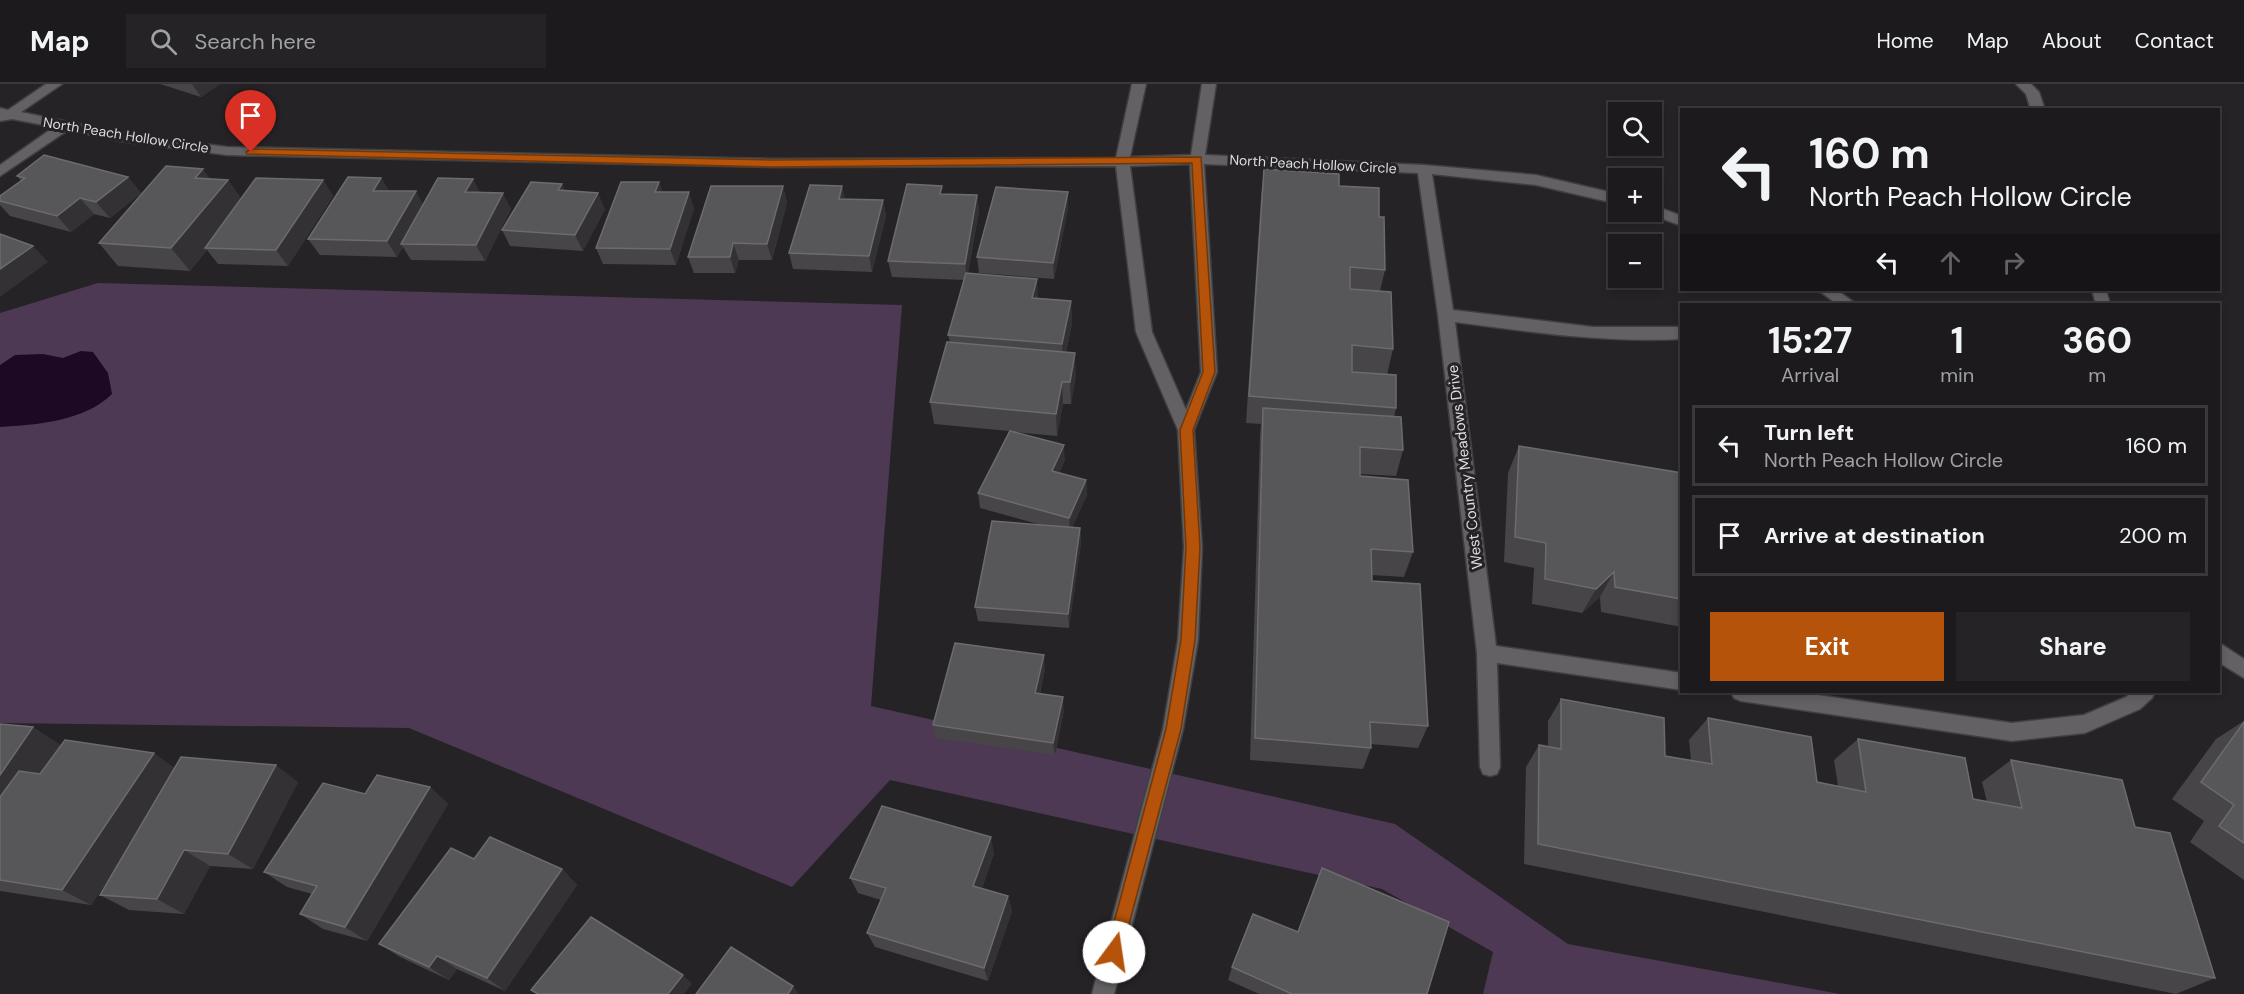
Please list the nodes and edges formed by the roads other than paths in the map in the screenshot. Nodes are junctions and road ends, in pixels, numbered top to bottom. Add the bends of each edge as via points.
1 (55, 84) edge
2 (1139, 84) edge
3 (1209, 84) edge
4 (2027, 88) edge
5 (2037, 108) edge
6 (3, 116) edge
7 (65, 126) junction
8 (1197, 159) junction
9 (1122, 162) junction
10 (1424, 169) junction
11 (0, 172) edge
12 (1608, 197) edge
13 (1662, 214) edge
14 (1680, 220) edge
15 (1828, 291) edge
16 (1846, 303) edge
17 (1446, 315) junction
18 (1680, 333) edge
19 (1186, 430) junction
20 (2220, 652) edge
21 (1487, 653) junction
22 (2244, 670) edge
23 (1680, 682) edge
24 (1748, 693) edge
25 (2144, 693) edge
26 (1490, 767) dead end
27 (1103, 994) edge

1 - 6 street
2 - 9 street
3 - 8 street
4 - 5 street
6 - 7 street, North Peach Hollow Circle
7 - 9 street, North Peach Hollow Circle via 227,152 772,164
7 - 11 street
8 - 9 street, North Peach Hollow Circle
8 - 10 street, North Peach Hollow Circle
8 - 19 street via 1209,372
9 - 19 street via 1144,332
10 - 12 street, North Peach Hollow Circle via 1536,180
10 - 17 street, West Country Meadows Drive
13 - 14 street
15 - 16 street
17 - 18 street via 1568,331 1642,336
17 - 21 street, West Country Meadows Drive
19 - 27 street via 1193,547 1188,640 1173,729
20 - 22 street
21 - 23 street
21 - 26 street, West Country Meadows Drive
24 - 25 street via 2012,732 2085,724 2133,703

